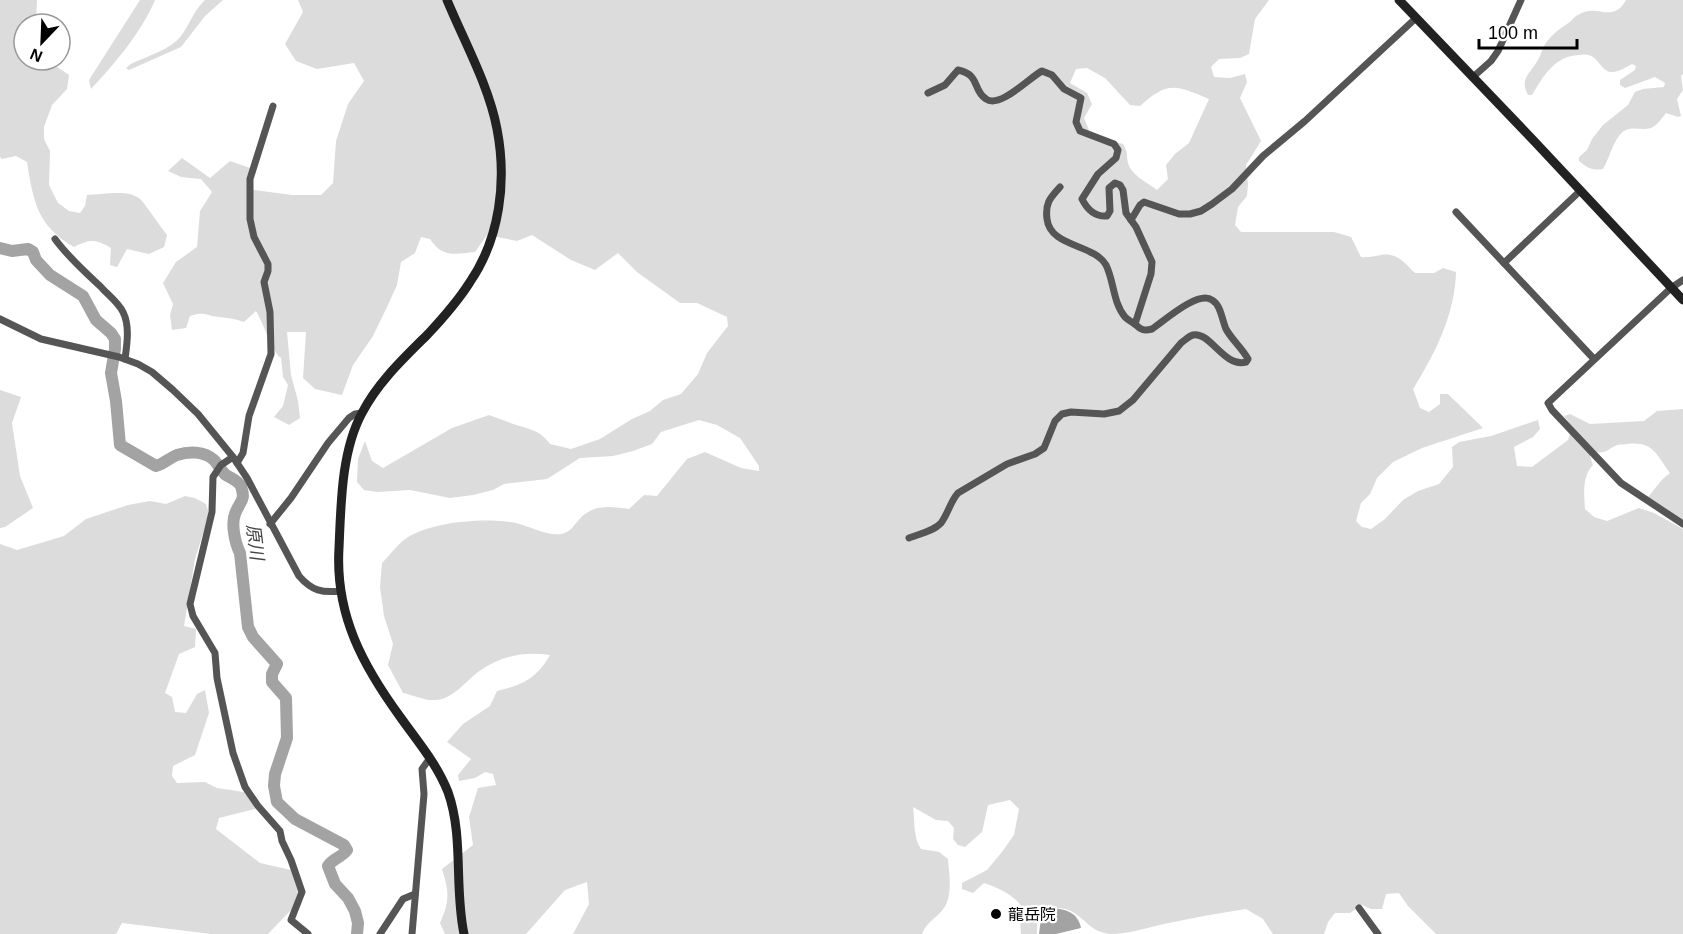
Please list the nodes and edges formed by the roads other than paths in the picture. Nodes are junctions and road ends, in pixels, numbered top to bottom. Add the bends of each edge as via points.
1 (447, 0) edge
2 (1399, 0) edge
3 (1521, 0) edge
4 (1416, 18) junction
5 (1473, 77) junction
6 (928, 93) dead end
7 (273, 106) dead end
8 (1060, 187) dead end
9 (1580, 191) junction
10 (1456, 212) dead end
11 (1131, 220) junction
12 (55, 239) dead end
13 (1504, 263) junction
14 (1683, 280) edge
15 (1671, 288) junction
16 (1683, 300) edge
17 (0, 319) edge
18 (1135, 324) junction
19 (122, 358) junction
20 (1594, 359) junction
21 (362, 413) junction
22 (235, 460) junction
23 (270, 524) junction
24 (1683, 524) edge
25 (909, 538) dead end
26 (341, 591) junction
27 (430, 758) junction
28 (415, 894) junction
29 (1359, 908) dead end
30 (308, 934) edge
31 (380, 934) edge
32 (412, 934) edge
33 (464, 934) edge
34 (1378, 934) edge

1 - 21 street via 497,129 501,185 496,221 471,281 387,377
2 - 4 street
3 - 5 street via 1498,51
4 - 5 street
4 - 11 street via 1212,204 1201,211 1179,214 1144,202
5 - 9 street
6 - 11 street via 945,85 958,70 974,77 985,99 992,102 1006,97 1042,71 1052,75 1081,98 1076,122 1080,131 1114,144 1118,150 1113,162 1098,174 1084,194 1086,207 1107,216 1109,188 1115,183 1123,190 1126,213
7 - 22 street via 249,191 254,237 268,264 264,282 270,312 271,354 249,416 243,453
8 - 18 street via 1045,207 1048,226 1069,243 1102,260 1124,316
9 - 13 street
9 - 15 street
10 - 13 street
11 - 18 street via 1152,262
12 - 19 street via 123,312 127,334
13 - 20 street
14 - 15 street
15 - 16 street
15 - 20 street
17 - 19 street via 41,339
18 - 25 street via 1140,329 1152,329 1187,303 1213,300 1227,330 1248,359 1236,362 1197,334 1191,335 1124,408 1104,414 1062,414 1044,448 958,493 941,524
19 - 22 street via 152,372 173,390
20 - 24 street via 1548,403 1621,483
21 - 23 street via 349,418 328,443
21 - 26 street via 348,457 343,491 338,549
22 - 23 street
22 - 30 street via 219,468 190,604 215,653 233,753 246,788 280,831 302,892 291,920
23 - 26 street via 308,586 316,591
26 - 27 street via 366,666
27 - 28 street via 422,769 424,794
27 - 33 street via 453,810
28 - 31 street via 404,898
28 - 32 street
29 - 34 street

